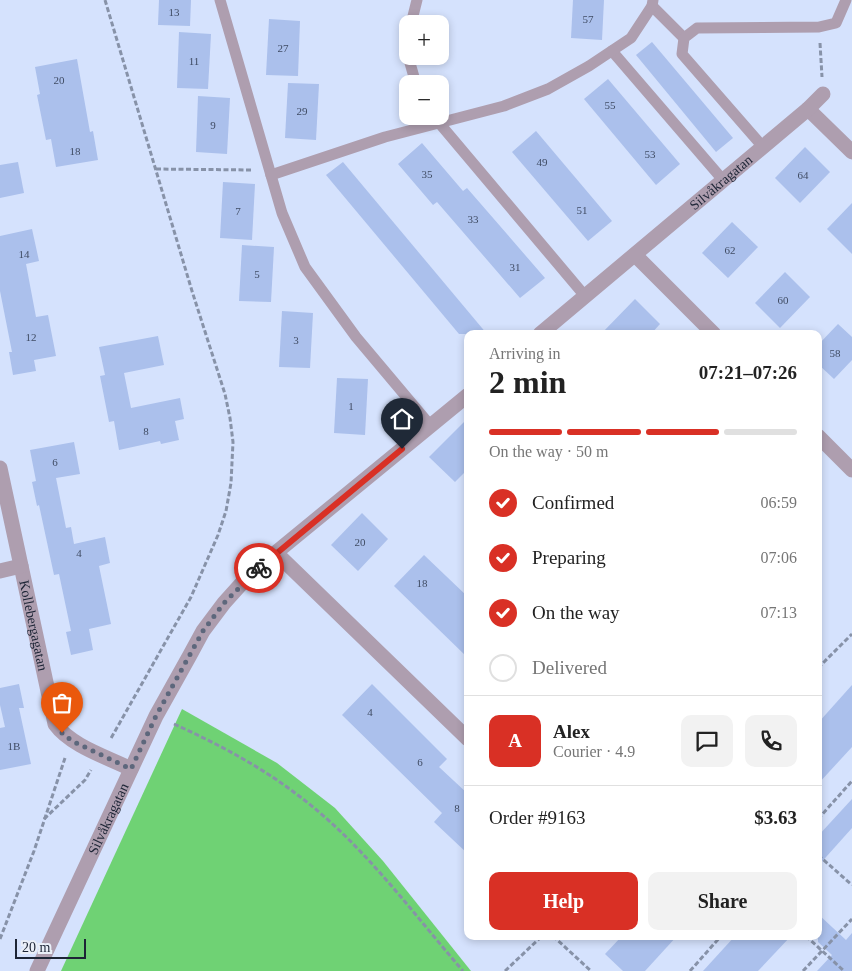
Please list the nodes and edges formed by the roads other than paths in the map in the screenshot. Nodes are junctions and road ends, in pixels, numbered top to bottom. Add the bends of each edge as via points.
1 (220, 0) edge
2 (417, 0) edge
3 (846, 0) edge
4 (653, 3) edge
5 (413, 15) edge
6 (684, 38) junction
7 (612, 51) junction
8 (822, 94) road end
9 (808, 109) junction
10 (449, 117) edge
11 (421, 125) edge
12 (440, 125) edge
13 (763, 147) junction
14 (852, 152) edge
15 (270, 173) junction
16 (723, 180) junction
17 (634, 255) junction
18 (585, 296) junction
19 (545, 330) edge
20 (710, 330) edge
21 (464, 398) edge
22 (430, 426) junction
23 (822, 440) edge
24 (0, 468) edge
25 (852, 470) edge
26 (276, 553) junction
27 (20, 566) junction
28 (0, 571) edge
29 (464, 735) edge
30 (131, 769) junction
31 (38, 971) edge

1 - 15 lane
2 - 5 lane
3 - 6 lane via 836,23 819,27 696,28
4 - 6 lane
4 - 7 lane via 631,38
6 - 13 lane via 682,54
7 - 10 lane via 548,89 504,106
7 - 16 lane
8 - 9 street, Silvåkragatan
9 - 13 street, Silvåkragatan
9 - 14 street
11 - 15 lane
12 - 18 lane
13 - 16 street, Silvåkragatan
15 - 22 lane via 282,213 305,267 356,338
16 - 17 street, Silvåkragatan
17 - 18 street, Silvåkragatan
17 - 20 street
18 - 19 street, Silvåkragatan
21 - 22 street, Silvåkragatan
22 - 26 street, Silvåkragatan
23 - 25 street
24 - 27 street, Kollebergagatan
26 - 29 street
26 - 30 street, Silvåkragatan via 242,583 203,631
27 - 28 street
27 - 30 street, Kollebergagatan via 55,724 72,741
30 - 31 street, Silvåkragatan

